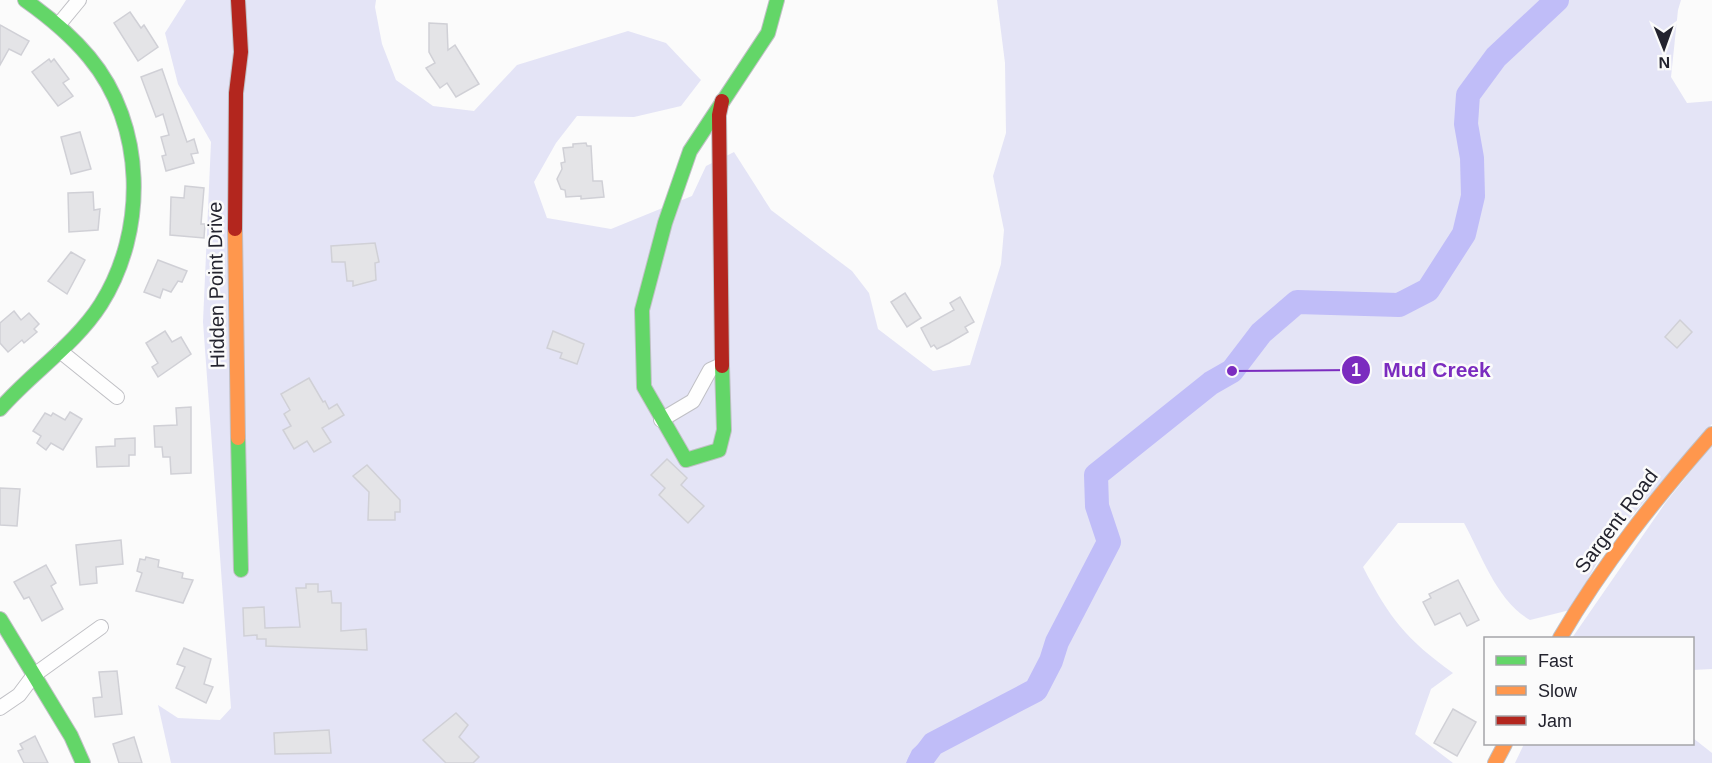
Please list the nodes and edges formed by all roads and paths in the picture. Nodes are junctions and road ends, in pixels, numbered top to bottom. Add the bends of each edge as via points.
1 (25, 0) edge
2 (79, 0) edge
3 (238, 0) edge
4 (777, 0) edge
5 (60, 23) junction
6 (722, 101) junction
7 (60, 351) junction
8 (721, 365) junction
9 (117, 397) dead end
10 (0, 409) edge
11 (661, 420) junction
12 (1712, 434) edge
13 (241, 570) dead end
14 (0, 619) edge
15 (101, 627) dead end
16 (1561, 637) edge
17 (34, 675) junction
18 (0, 708) edge
19 (1504, 745) edge
20 (83, 763) edge
21 (1495, 763) edge

1 - 5 street
2 - 5 street
3 - 13 street, Hidden Point Drive via 241,58 236,93 235,259
4 - 6 street via 768,33
5 - 7 street via 93,60 118,102 131,145 135,188 129,238 112,285 88,321
6 - 8 street
6 - 11 street via 690,151 665,223 642,310 644,387
7 - 9 street
7 - 10 street
8 - 11 street via 710,370 693,400
8 - 11 street via 724,430 719,450 686,460
12 - 16 street, Sargent Road via 1645,511
14 - 17 street
15 - 17 street
17 - 18 street via 19,695
17 - 20 street
19 - 21 street

